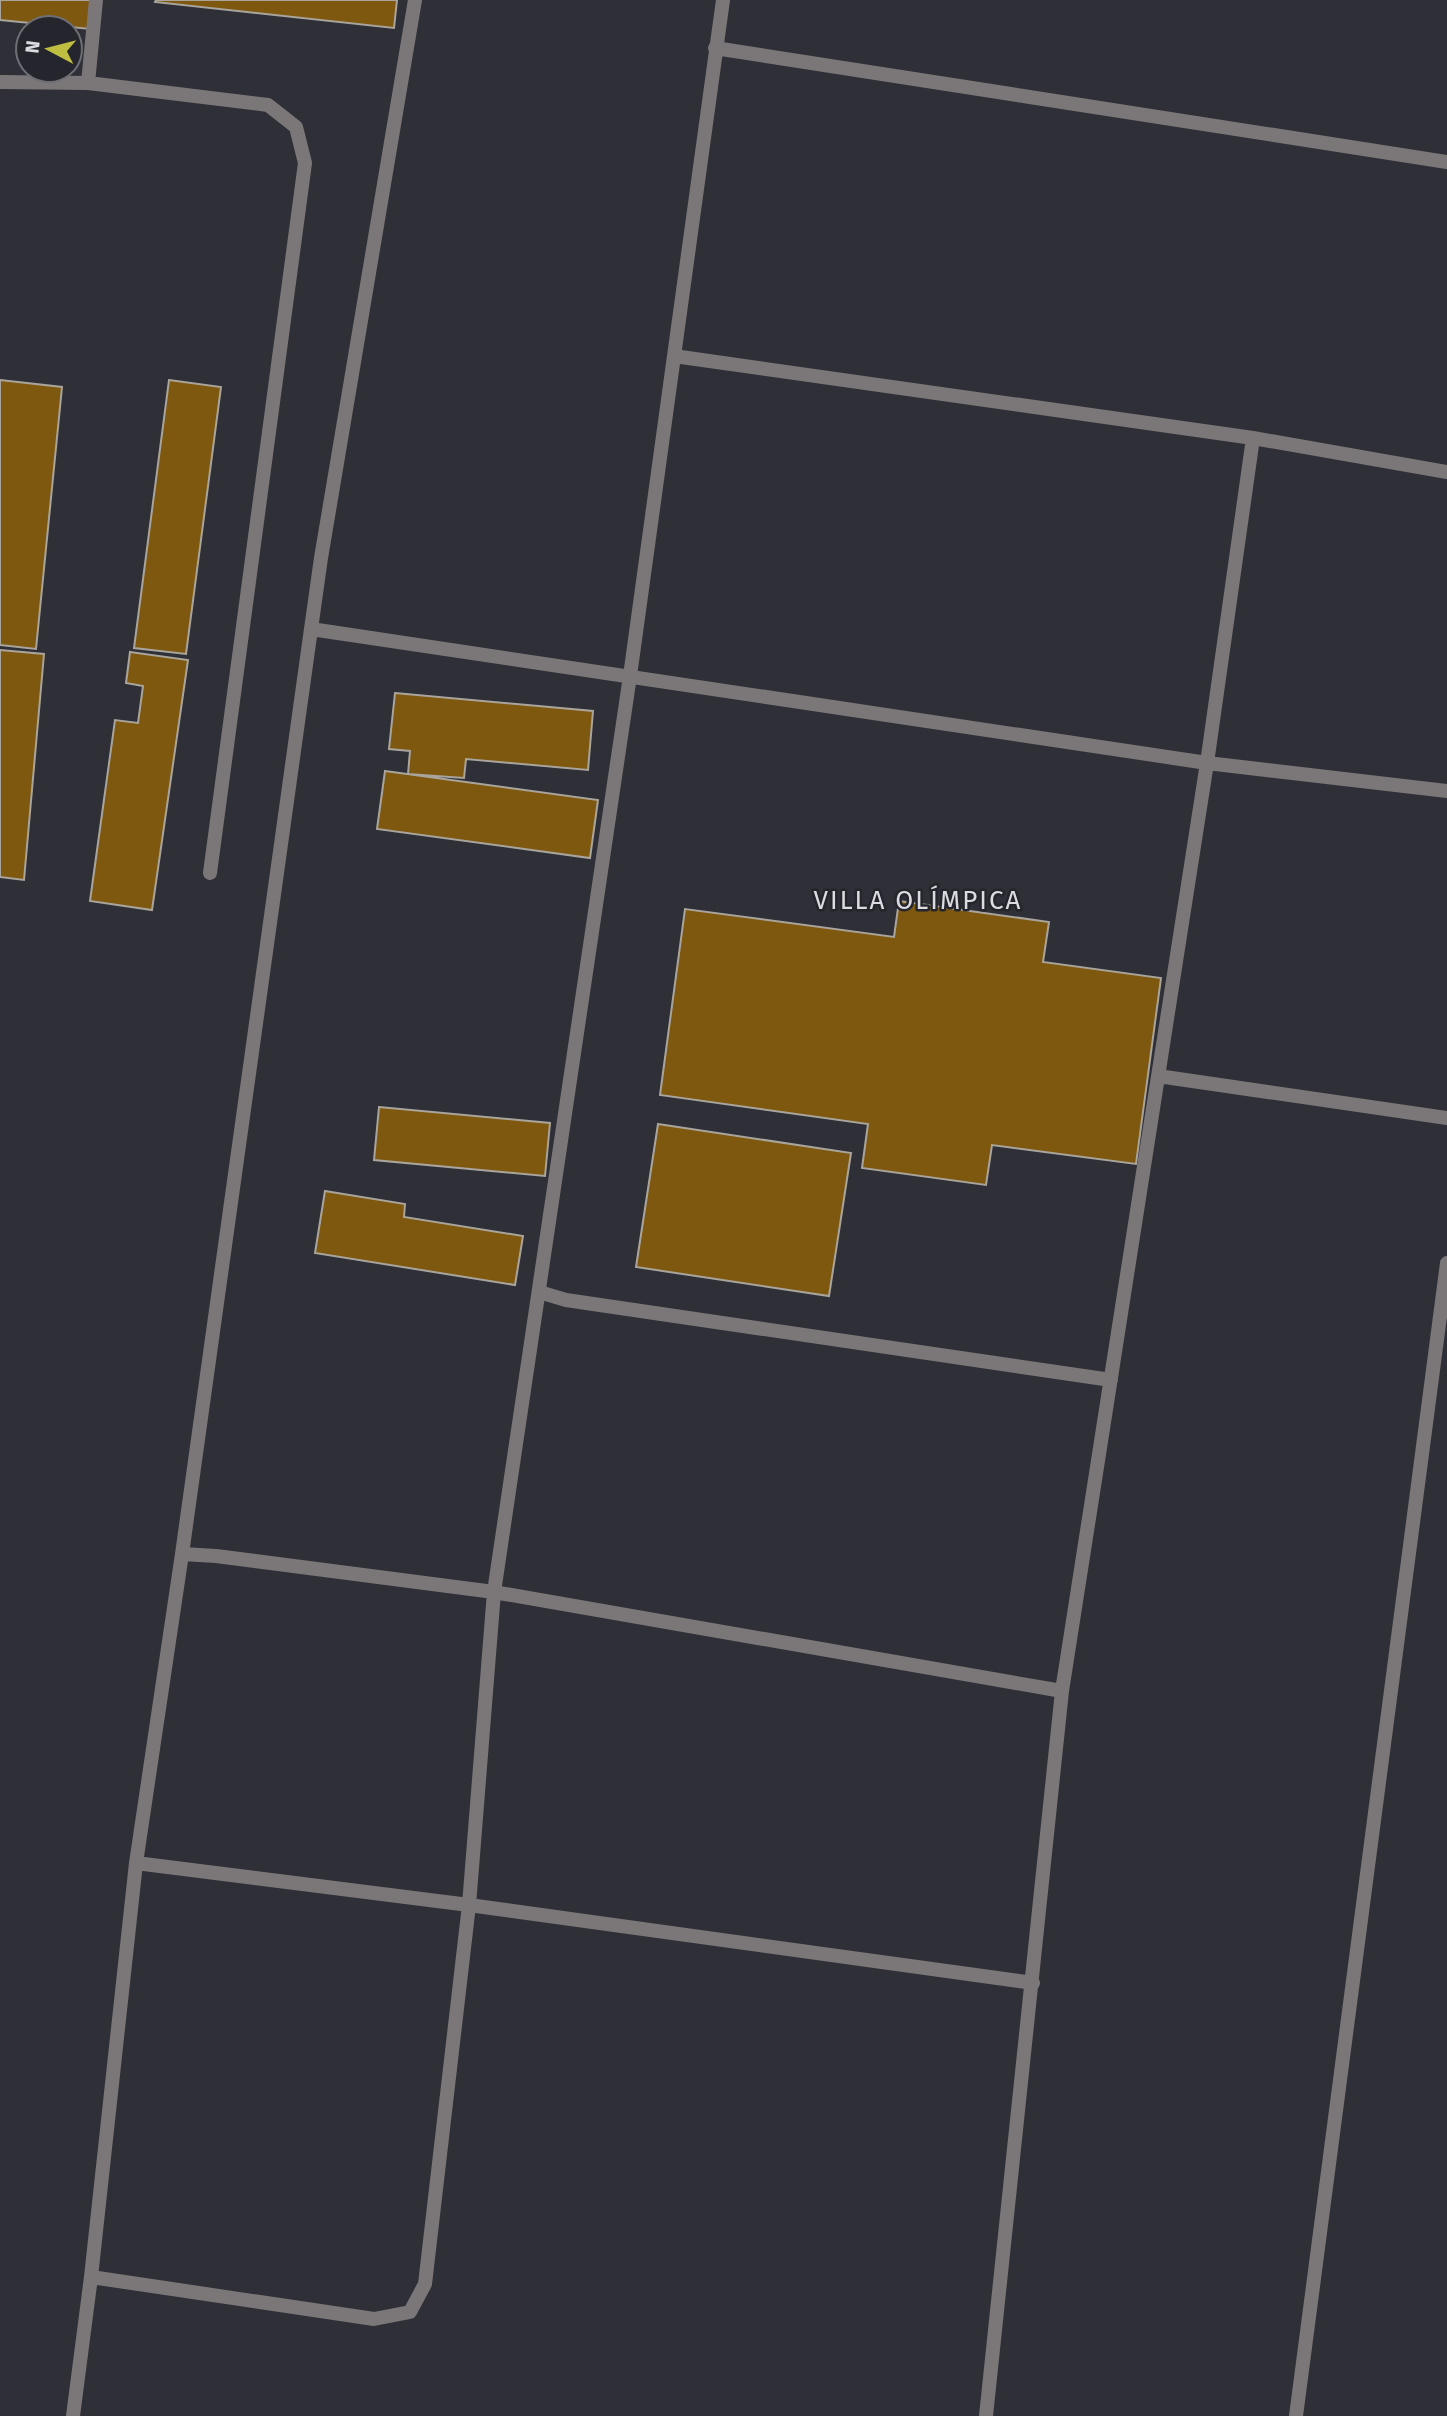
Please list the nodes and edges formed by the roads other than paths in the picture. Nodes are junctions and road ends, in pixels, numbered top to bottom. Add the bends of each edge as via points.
1 (96, 0) edge
2 (415, 0) edge
3 (723, 0) edge
4 (715, 48) junction
5 (0, 82) edge
6 (89, 83) junction
7 (1447, 162) edge
8 (674, 356) junction
9 (1253, 438) junction
10 (1447, 472) edge
11 (311, 629) junction
12 (630, 676) junction
13 (1207, 763) junction
14 (1447, 791) edge
15 (210, 873) dead end
16 (1158, 1076) junction
17 (1447, 1118) edge
18 (1447, 1263) edge
19 (539, 1292) junction
20 (1111, 1380) junction
21 (182, 1554) junction
22 (494, 1592) junction
23 (1062, 1691) junction
24 (136, 1863) junction
25 (469, 1905) junction
26 (1032, 1983) junction
27 (91, 2277) junction
28 (73, 2416) edge
29 (986, 2416) edge
30 (1296, 2416) edge

1 - 6 street
2 - 11 street
3 - 4 street
4 - 7 street
4 - 8 street
5 - 6 street
6 - 15 street via 268,105 296,127 305,163
8 - 9 street
8 - 12 street
9 - 10 street
9 - 13 street
11 - 12 street
11 - 21 street
12 - 13 street
12 - 19 street
13 - 14 street
13 - 16 street
16 - 17 street
16 - 20 street
18 - 30 street
19 - 20 street via 566,1300
19 - 22 street
20 - 23 street
21 - 22 street
21 - 24 street
22 - 23 street
22 - 25 street
23 - 26 street
24 - 25 street
24 - 27 street
25 - 26 street
25 - 27 street via 425,2284 410,2312 374,2319
26 - 29 street
27 - 28 street

